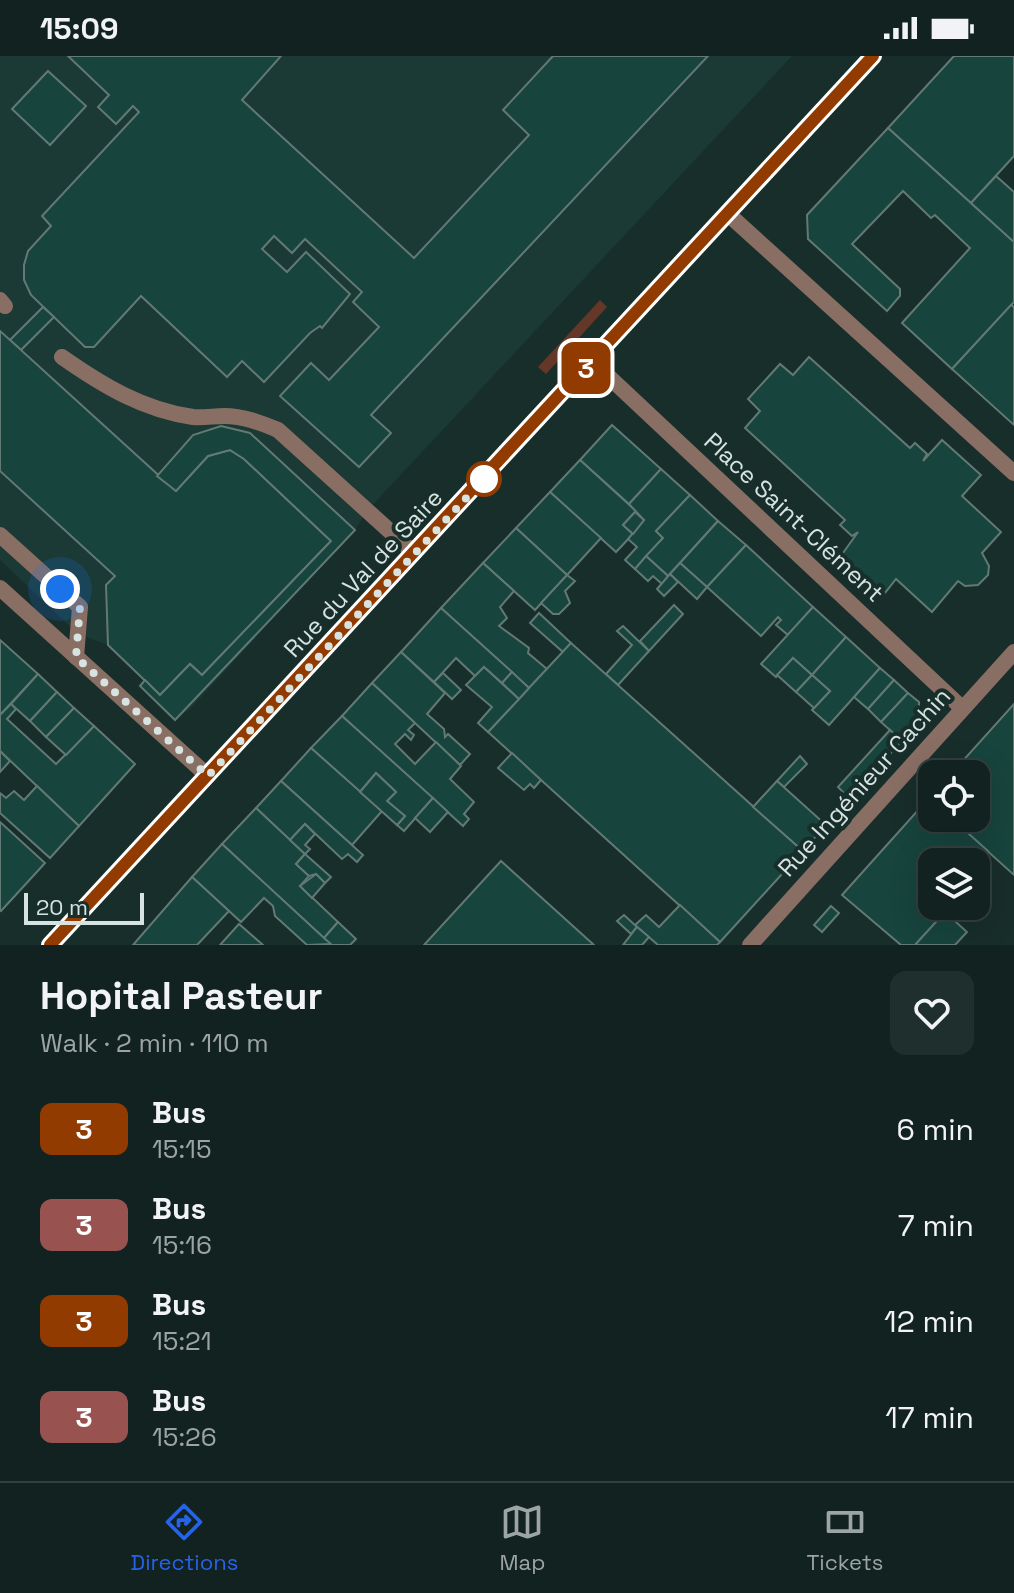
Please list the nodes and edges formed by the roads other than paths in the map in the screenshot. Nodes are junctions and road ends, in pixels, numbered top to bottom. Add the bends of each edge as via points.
1 (873, 56) edge
2 (727, 213) junction
3 (62, 357) dead end
4 (592, 361) junction
5 (1014, 473) edge
6 (0, 535) edge
7 (414, 553) junction
8 (0, 588) edge
9 (1014, 652) edge
10 (76, 657) junction
11 (962, 708) junction
12 (208, 776) junction
13 (50, 945) edge
14 (750, 945) edge

1 - 2 main road, Rue du Val de Saire
2 - 4 main road, Rue du Val de Saire
2 - 5 street
3 - 7 street via 138,402 196,418 250,419 278,430
4 - 7 main road, Rue du Val de Saire
4 - 11 street, Place Saint-Clément
6 - 10 street via 80,607
7 - 12 main road, Rue du Val de Saire
8 - 10 street
9 - 11 street, Rue Ingénieur Cachin
10 - 12 street
11 - 14 street, Rue Ingénieur Cachin
12 - 13 main road, Rue du Val de Saire

